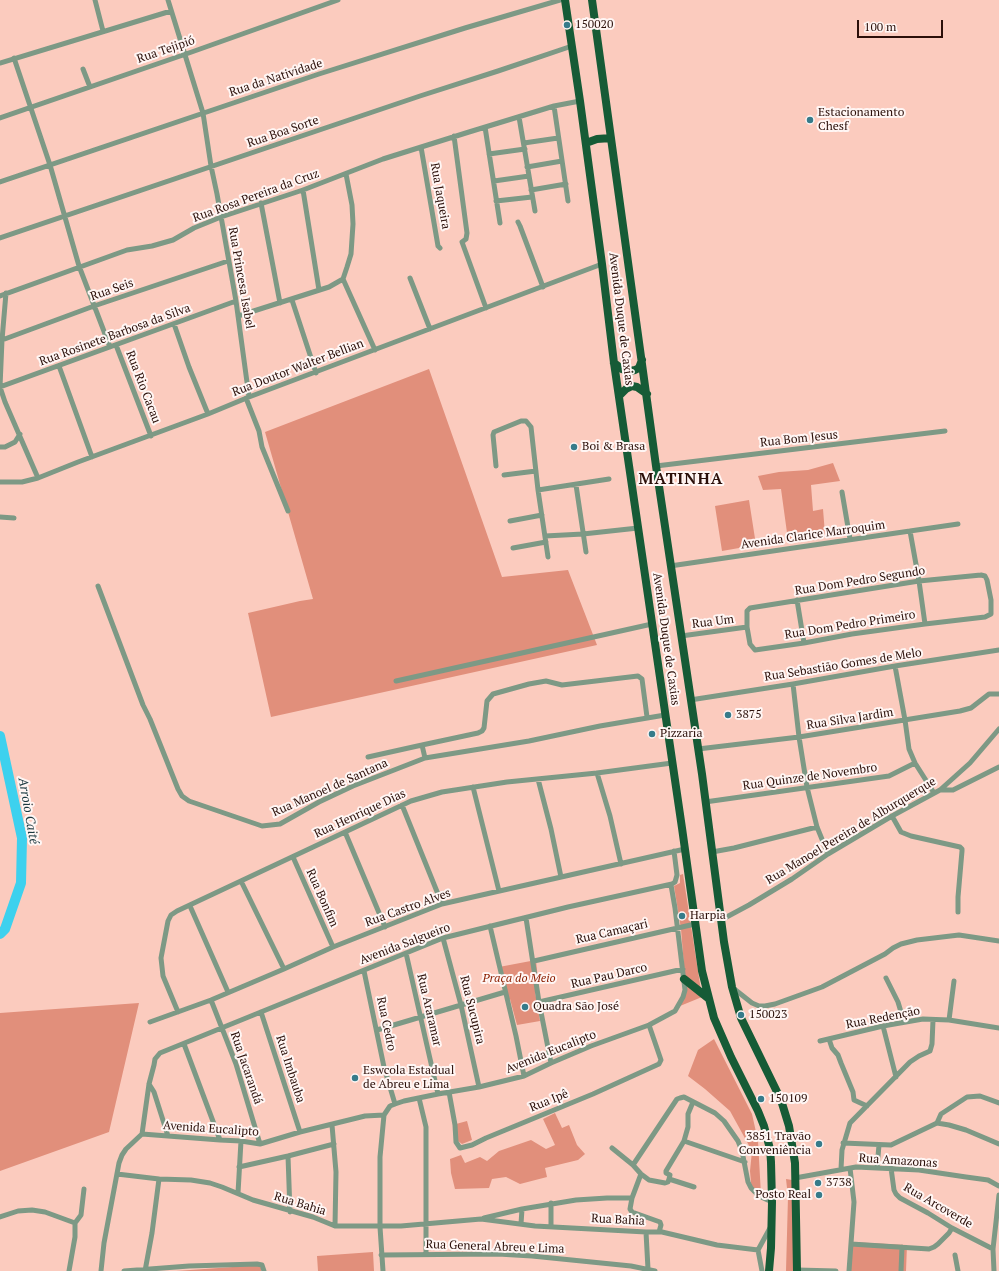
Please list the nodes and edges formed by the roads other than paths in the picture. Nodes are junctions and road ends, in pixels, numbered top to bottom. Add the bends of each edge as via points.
1 (95, 0) edge
2 (168, 0) edge
3 (338, 0) edge
4 (560, 0) edge
5 (565, 0) edge
6 (592, 0) edge
7 (171, 11) junction
8 (104, 31) junction
9 (572, 46) junction
10 (186, 54) junction
11 (14, 58) junction
12 (0, 63) edge
13 (83, 69) dead end
14 (90, 87) junction
15 (580, 101) junction
16 (554, 106) junction
17 (30, 107) junction
18 (203, 113) junction
19 (519, 117) junction
20 (0, 118) edge
21 (485, 127) junction
22 (454, 136) junction
23 (558, 138) junction
24 (611, 138) junction
25 (524, 143) junction
26 (586, 143) junction
27 (421, 146) junction
28 (525, 149) junction
29 (489, 154) junction
30 (562, 161) junction
31 (50, 165) junction
32 (211, 166) junction
33 (528, 167) junction
34 (346, 174) junction
35 (529, 176) junction
36 (494, 181) junction
37 (0, 182) edge
38 (566, 184) junction
39 (303, 190) junction
40 (531, 190) junction
41 (532, 197) junction
42 (496, 201) junction
43 (568, 201) dead end
44 (261, 203) junction
45 (534, 211) dead end
46 (65, 216) junction
47 (221, 217) junction
48 (518, 222) dead end
49 (500, 223) dead end
50 (0, 238) edge
51 (440, 248) dead end
52 (228, 261) junction
53 (602, 264) junction
54 (79, 266) junction
55 (410, 278) dead end
56 (343, 279) junction
57 (544, 287) junction
58 (319, 290) junction
59 (6, 293) junction
60 (0, 296) edge
61 (292, 300) junction
62 (236, 302) junction
63 (280, 303) junction
64 (2, 304) edge
65 (94, 306) junction
66 (486, 308) junction
67 (238, 316) junction
68 (174, 324) junction
69 (430, 329) junction
70 (2, 340) junction
71 (116, 345) junction
72 (110, 347) junction
73 (375, 350) junction
74 (642, 360) junction
75 (614, 363) junction
76 (59, 366) junction
77 (316, 373) junction
78 (0, 387) edge
79 (647, 394) junction
80 (619, 396) junction
81 (248, 398) junction
82 (208, 414) junction
83 (945, 431) dead end
84 (20, 434) junction
85 (150, 436) junction
86 (0, 447) edge
87 (92, 456) junction
88 (496, 466) dead end
89 (656, 466) junction
90 (536, 471) junction
91 (504, 475) dead end
92 (38, 478) junction
93 (609, 479) dead end
94 (0, 482) edge
95 (576, 485) junction
96 (538, 490) junction
97 (842, 492) dead end
98 (288, 511) dead end
99 (542, 516) junction
100 (0, 517) edge
101 (14, 518) dead end
102 (510, 521) dead end
103 (958, 524) dead end
104 (638, 528) junction
105 (910, 531) junction
106 (583, 534) junction
107 (546, 539) junction
108 (850, 540) junction
109 (513, 548) dead end
110 (586, 552) dead end
111 (548, 557) dead end
112 (670, 566) junction
113 (919, 581) junction
114 (98, 586) dead end
115 (797, 600) junction
116 (747, 614) joint
117 (985, 617) joint
118 (652, 624) junction
119 (924, 624) junction
120 (747, 627) junction
121 (681, 636) junction
122 (804, 643) junction
123 (999, 650) edge
124 (894, 666) junction
125 (396, 681) dead end
126 (793, 684) junction
127 (999, 694) edge
128 (690, 700) junction
129 (665, 715) junction
130 (647, 717) junction
131 (905, 720) junction
132 (999, 729) edge
133 (799, 737) junction
134 (422, 745) junction
135 (698, 749) junction
136 (368, 757) dead end
137 (425, 758) junction
138 (672, 763) junction
139 (915, 763) junction
140 (999, 767) edge
141 (597, 773) junction
142 (538, 779) junction
143 (473, 787) junction
144 (807, 787) junction
145 (940, 790) junction
146 (934, 793) junction
147 (705, 802) junction
148 (402, 805) junction
149 (892, 816) junction
150 (817, 827) junction
151 (345, 832) junction
152 (685, 849) junction
153 (674, 851) junction
154 (712, 852) junction
155 (828, 854) junction
156 (293, 857) junction
157 (621, 864) junction
158 (561, 877) junction
159 (241, 881) junction
160 (671, 885) junction
161 (499, 891) junction
162 (442, 904) junction
163 (190, 906) junction
164 (958, 912) dead end
165 (526, 918) junction
166 (721, 920) junction
167 (695, 924) junction
168 (490, 926) junction
169 (385, 927) junction
170 (677, 928) junction
171 (443, 938) junction
172 (999, 941) edge
173 (333, 947) junction
174 (406, 953) junction
175 (534, 961) junction
176 (683, 969) junction
177 (284, 970) junction
178 (364, 971) junction
179 (886, 978) dead end
180 (684, 979) junction
181 (954, 981) dead end
182 (732, 987) junction
183 (228, 992) junction
184 (505, 992) junction
185 (708, 998) junction
186 (211, 1000) junction
187 (539, 1002) junction
188 (461, 1006) junction
189 (178, 1012) junction
190 (261, 1012) junction
191 (420, 1017) junction
192 (932, 1020) junction
193 (949, 1020) junction
194 (150, 1022) dead end
195 (904, 1022) junction
196 (649, 1025) junction
197 (883, 1026) junction
198 (999, 1028) edge
199 (222, 1029) junction
200 (377, 1030) junction
201 (829, 1039) junction
202 (820, 1041) dead end
203 (184, 1044) junction
204 (551, 1063) junction
205 (524, 1076) junction
206 (896, 1077) junction
207 (149, 1084) junction
208 (480, 1088) junction
209 (449, 1092) junction
210 (438, 1094) junction
211 (419, 1098) junction
212 (693, 1102) junction
213 (999, 1103) edge
214 (395, 1104) junction
215 (867, 1106) junction
216 (384, 1115) junction
217 (937, 1123) junction
218 (332, 1125) junction
219 (300, 1132) junction
220 (142, 1134) junction
221 (168, 1136) junction
222 (220, 1140) junction
223 (241, 1141) junction
224 (684, 1141) junction
225 (843, 1143) junction
226 (260, 1144) junction
227 (334, 1144) junction
228 (999, 1144) edge
229 (879, 1145) junction
230 (612, 1148) dead end
231 (288, 1156) junction
232 (745, 1162) junction
233 (633, 1165) junction
234 (239, 1167) junction
235 (850, 1168) junction
236 (877, 1168) junction
237 (892, 1168) junction
238 (841, 1169) junction
239 (116, 1174) junction
240 (641, 1174) junction
241 (795, 1178) junction
242 (159, 1179) junction
243 (669, 1179) junction
244 (999, 1186) edge
245 (694, 1187) dead end
246 (84, 1189) dead end
247 (238, 1193) junction
248 (999, 1195) edge
249 (632, 1198) junction
250 (772, 1202) junction
251 (551, 1203) junction
252 (522, 1209) junction
253 (290, 1212) junction
254 (0, 1217) edge
255 (481, 1219) junction
256 (75, 1223) junction
257 (522, 1224) junction
258 (426, 1225) junction
259 (335, 1226) junction
260 (771, 1226) junction
261 (380, 1227) junction
262 (551, 1227) junction
263 (952, 1228) junction
264 (646, 1232) junction
265 (659, 1232) junction
266 (852, 1244) junction
267 (902, 1247) junction
268 (993, 1249) junction
269 (758, 1250) junction
270 (426, 1254) junction
271 (382, 1255) junction
272 (955, 1255) dead end
273 (648, 1269) junction
274 (145, 1270) edge
275 (797, 1270) edge
276 (69, 1271) edge
277 (101, 1271) edge
278 (124, 1271) edge
279 (264, 1271) edge
280 (383, 1271) edge
281 (655, 1271) edge
282 (762, 1271) edge
283 (769, 1271) edge
284 (836, 1271) edge
285 (849, 1271) edge
286 (901, 1271) edge
287 (958, 1271) edge
288 (994, 1271) edge

1 - 8 street
2 - 7 street, Rua Princesa Isabel
3 - 10 street, Rua Tejipió
4 - 18 street, Rua da Natividade via 458,30
5 - 9 highway, Avenida Duque de Caxias
6 - 24 highway, Avenida Duque de Caxias
7 - 8 street
7 - 10 street, Rua Princesa Isabel
8 - 11 street
9 - 15 highway, Avenida Duque de Caxias
9 - 32 street, Rua Boa Sorte
10 - 14 street, Rua Tejipió
10 - 18 street, Rua Princesa Isabel
11 - 12 street
11 - 17 street
13 - 14 street
14 - 17 street, Rua Tejipió
15 - 16 street, Rua Rosa Pereira da Cruz
15 - 26 highway, Avenida Duque de Caxias
16 - 19 street, Rua Rosa Pereira da Cruz
16 - 23 street
17 - 20 street, Rua Tejipió
17 - 31 street
18 - 31 street, Rua da Natividade
18 - 32 street, Rua Princesa Isabel
19 - 21 street, Rua Rosa Pereira da Cruz
19 - 25 street
21 - 22 street, Rua Rosa Pereira da Cruz
21 - 29 street
22 - 27 street, Rua Rosa Pereira da Cruz
22 - 66 street via 468,233 462,242
23 - 25 street
23 - 30 street
24 - 26 highway
24 - 74 highway, Avenida Duque de Caxias
25 - 28 street
26 - 53 highway, Avenida Duque de Caxias
27 - 34 street, Rua Rosa Pereira da Cruz
27 - 51 street, Rua Jaqueira
28 - 29 street
28 - 33 street
29 - 36 street
30 - 33 street
30 - 38 street
31 - 37 street, Rua da Natividade
31 - 46 street
32 - 46 street, Rua Boa Sorte
32 - 47 street, Rua Princesa Isabel
33 - 35 street
34 - 39 street, Rua Rosa Pereira da Cruz
34 - 56 street via 353,224 351,254
35 - 36 street
35 - 40 street
36 - 42 street
38 - 40 street
38 - 43 street
39 - 44 street, Rua Rosa Pereira da Cruz
39 - 58 street
40 - 41 street
41 - 42 street
41 - 45 street
42 - 49 street
44 - 47 street, Rua Rosa Pereira da Cruz
44 - 63 street
46 - 50 street, Rua Boa Sorte
46 - 54 street
47 - 52 street, Rua Princesa Isabel
47 - 54 street, Rua Rosa Pereira da Cruz via 173,240 127,250
48 - 57 street
52 - 62 street, Rua Princesa Isabel
52 - 65 street, Rua Seis
53 - 57 street, Rua Doutor Walter Bellian
53 - 75 highway, Avenida Duque de Caxias
54 - 59 street, Rua Rosa Pereira da Cruz
54 - 65 street
55 - 69 street
56 - 58 street
56 - 73 street
57 - 66 street, Rua Doutor Walter Bellian
58 - 61 street
59 - 60 street, Rua Rosa Pereira da Cruz
59 - 64 street
61 - 63 street
61 - 77 street
62 - 67 street, Rua Princesa Isabel
62 - 68 street, Rua Rosinete Barbosa da Silva
63 - 67 street
64 - 70 street
65 - 70 street, Rua Seis
65 - 72 street
66 - 69 street, Rua Doutor Walter Bellian
67 - 81 street, Rua Princesa Isabel
68 - 71 street, Rua Rosinete Barbosa da Silva
68 - 82 street
69 - 73 street, Rua Doutor Walter Bellian
70 - 78 street
71 - 72 street, Rua Rosinete Barbosa da Silva
71 - 85 street, Rua Rio Cacau
72 - 76 street, Rua Rosinete Barbosa da Silva
73 - 77 street, Rua Doutor Walter Bellian
74 - 75 highway via 639,368 630,371
74 - 79 highway, Avenida Duque de Caxias
75 - 80 highway, Avenida Duque de Caxias
76 - 78 street, Rua Rosinete Barbosa da Silva
76 - 87 street
77 - 81 street, Rua Doutor Walter Bellian
78 - 84 street
79 - 80 highway via 632,386
79 - 89 highway, Avenida Duque de Caxias
80 - 104 highway, Avenida Duque de Caxias
81 - 82 street, Rua Doutor Walter Bellian
81 - 98 street, Rua Princesa Isabel via 262,447
82 - 85 street, Rua Doutor Walter Bellian
83 - 89 street, Rua Bom Jesus
84 - 86 street via 16,442
84 - 92 street
85 - 87 street, Rua Doutor Walter Bellian
87 - 92 street, Rua Doutor Walter Bellian
88 - 90 street via 494,432 524,420 530,427
89 - 112 highway, Avenida Duque de Caxias
90 - 91 street
90 - 96 street
92 - 94 street, Rua Doutor Walter Bellian via 22,482
93 - 95 street
95 - 96 street
95 - 106 street
96 - 99 street
97 - 108 street
99 - 102 street
99 - 107 street
100 - 101 street
103 - 105 street, Avenida Clarice Marroquim
104 - 106 street
104 - 118 highway, Avenida Duque de Caxias
105 - 108 street, Avenida Clarice Marroquim
105 - 113 street
106 - 107 street
106 - 110 street
107 - 109 street
107 - 111 street
108 - 112 street, Avenida Clarice Marroquim
112 - 121 highway, Avenida Duque de Caxias
113 - 115 street, Rua Dom Pedro Segundo
113 - 117 street, Rua Dom Pedro Segundo via 985,576 991,600 991,614
113 - 119 street
114 - 137 street, Rua Manoel de Santana via 172,776 182,796 189,801 254,824 280,824 353,786
115 - 116 street, Rua Dom Pedro Segundo via 750,608
115 - 122 street
116 - 120 street, Rua Dom Pedro Primeiro
117 - 119 street, Rua Dom Pedro Primeiro
118 - 125 street
118 - 129 highway, Avenida Duque de Caxias
119 - 122 street, Rua Dom Pedro Primeiro
120 - 121 street, Rua Um
120 - 122 street, Rua Dom Pedro Primeiro via 750,644 755,650
121 - 128 highway, Avenida Duque de Caxias
123 - 124 street, Rua Sebastião Gomes de Melo
124 - 126 street, Rua Sebastião Gomes de Melo
124 - 131 street
126 - 128 street, Rua Sebastião Gomes de Melo
126 - 133 street
127 - 131 street, Rua Silva Jardim via 989,694 966,709
128 - 135 highway, Avenida Duque de Caxias
129 - 130 street, Rua Manoel de Santana
129 - 138 highway, Avenida Duque de Caxias
130 - 134 street via 642,679 638,676 562,685 546,681 493,694 487,701 482,731
130 - 137 street, Rua Manoel de Santana via 529,741
131 - 133 street, Rua Silva Jardim
131 - 139 street via 908,750
132 - 145 street, Rua Manoel Pereira de Alburquerque via 970,763
133 - 135 street, Rua Silva Jardim
133 - 144 street
134 - 136 street
134 - 137 street
135 - 147 highway, Avenida Duque de Caxias
138 - 141 street, Rua Henrique Dias
138 - 152 highway, Avenida Duque de Caxias
139 - 144 street, Rua Quinze de Novembro via 890,776
139 - 146 street
140 - 145 street via 966,785 952,790
141 - 142 street, Rua Henrique Dias
141 - 157 street
142 - 143 street, Rua Henrique Dias
142 - 158 street
143 - 148 street, Rua Henrique Dias via 442,792
143 - 161 street
144 - 147 street, Rua Quinze de Novembro
144 - 150 street
145 - 146 street, Rua Manoel Pereira de Alburquerque
146 - 149 street, Rua Manoel Pereira de Alburquerque
147 - 154 highway, Avenida Duque de Caxias
148 - 151 street, Rua Henrique Dias
148 - 162 street
149 - 155 street, Rua Manoel Pereira de Alburquerque
149 - 164 street via 902,832 962,849
150 - 154 street
150 - 155 street
151 - 156 street, Rua Henrique Dias
151 - 169 street
152 - 153 street, Rua Castro Alves
152 - 167 highway, Avenida Duque de Caxias
153 - 157 street, Rua Castro Alves
153 - 160 street via 677,875 674,884
154 - 166 highway, Avenida Duque de Caxias
155 - 166 street, Rua Manoel Pereira de Alburquerque via 792,879
156 - 159 street, Rua Henrique Dias
156 - 173 street, Rua Bonfim
157 - 158 street, Rua Castro Alves
158 - 161 street, Rua Castro Alves
159 - 163 street, Rua Henrique Dias
159 - 177 street
160 - 165 street, Avenida Salgueiro
160 - 170 street, Avenida Eucalipto
161 - 162 street, Rua Castro Alves
162 - 169 street, Rua Castro Alves
163 - 183 street
163 - 189 street, Rua Henrique Dias via 170,917 161,958 164,976
165 - 168 street, Avenida Salgueiro
165 - 175 street
166 - 182 highway, Avenida Duque de Caxias
167 - 170 street, Rua Camaçari
167 - 185 highway, Avenida Duque de Caxias
168 - 171 street, Avenida Salgueiro
168 - 184 street
169 - 173 street, Rua Castro Alves
170 - 175 street, Rua Camaçari
170 - 176 street, Avenida Eucalipto
171 - 174 street, Avenida Salgueiro
171 - 188 street, Rua Sucupira
172 - 182 street via 958,935 901,944 822,987 765,1006 752,1003
173 - 177 street, Rua Castro Alves
174 - 178 street, Avenida Salgueiro
174 - 191 street, Rua Araramar
175 - 187 street
176 - 180 street, Avenida Eucalipto
176 - 187 street, Rua Pau Darco
177 - 183 street, Rua Castro Alves
178 - 190 street, Avenida Salgueiro
178 - 200 street, Rua Cedro
179 - 195 street via 898,1002
180 - 185 highway
180 - 196 street, Avenida Eucalipto via 685,990 675,1011
181 - 193 street
182 - 241 highway, Avenida Duque de Caxias via 741,1018 785,1110 793,1144
183 - 186 street, Rua Castro Alves
184 - 188 street
184 - 205 street
185 - 250 highway, Avenida Duque de Caxias via 714,1018 764,1126 771,1162
186 - 189 street, Rua Castro Alves
186 - 199 street, Rua Jacarandá
187 - 204 street
188 - 191 street
188 - 208 street, Rua Sucupira
189 - 194 street, Rua Castro Alves
190 - 199 street, Avenida Salgueiro
190 - 219 street, Rua Imbauba
191 - 200 street
191 - 210 street, Rua Araramar
192 - 193 street, Rua Redenção
192 - 195 street, Rua Redenção
192 - 206 street via 930,1051 910,1062
193 - 198 street, Rua Redenção
195 - 197 street, Rua Redenção
196 - 204 street, Avenida Eucalipto
196 - 209 street, Rua Ipê via 661,1060 659,1064 472,1145 460,1148 456,1142
197 - 201 street, Rua Redenção
197 - 206 street
199 - 203 street, Avenida Salgueiro
199 - 226 street, Rua Jacarandá via 236,1064
200 - 214 street, Rua Cedro
201 - 202 street, Rua Redenção
201 - 215 street via 838,1055 854,1100
203 - 207 street, Avenida Salgueiro via 160,1053 155,1059
203 - 222 street
204 - 205 street, Avenida Eucalipto
205 - 208 street, Avenida Eucalipto
206 - 215 street
207 - 220 street
207 - 221 street
208 - 209 street, Avenida Eucalipto
209 - 210 street, Avenida Eucalipto
210 - 211 street, Avenida Eucalipto
211 - 214 street, Avenida Eucalipto
211 - 258 street via 426,1126
212 - 224 street via 688,1114
212 - 232 street via 715,1113 724,1121 738,1141
212 - 233 street via 684,1097 677,1099
213 - 217 street via 986,1097 966,1097 941,1114
214 - 216 street
215 - 225 street via 850,1123
216 - 218 street, Avenida Eucalipto via 365,1116
216 - 261 street via 380,1158
217 - 228 street via 966,1130
217 - 229 street via 891,1145
218 - 219 street, Avenida Eucalipto
218 - 227 street
219 - 226 street, Avenida Eucalipto
220 - 221 street, Avenida Eucalipto
220 - 239 street via 122,1155
221 - 222 street, Avenida Eucalipto
222 - 223 street, Avenida Eucalipto
223 - 226 street, Avenida Eucalipto
223 - 234 street
224 - 232 street
224 - 243 street via 667,1169
225 - 229 street
225 - 238 street
227 - 231 street
227 - 259 street
229 - 236 street
230 - 233 street
231 - 234 street
231 - 253 street
232 - 250 street via 751,1188 759,1196
233 - 240 street
234 - 247 street
235 - 236 street, Rua Amazonas
235 - 238 street, Rua Amazonas
235 - 266 street via 854,1202
236 - 237 street, Rua Amazonas
237 - 244 street, Rua Amazonas via 988,1180
237 - 263 street, Rua Arcoverde via 894,1190 900,1198
238 - 241 street, Rua Amazonas
239 - 242 street, Rua Bahia
239 - 277 street
240 - 243 street via 649,1180 667,1182
240 - 249 street, Rua Bahia
241 - 275 highway, Avenida Duque de Caxias
242 - 247 street, Rua Bahia via 210,1183
242 - 274 street
243 - 245 street
246 - 256 street via 81,1215
247 - 253 street, Rua Bahia
248 - 268 street
249 - 251 street, Rua Bahia
249 - 265 street, Rua Bahia via 631,1210 660,1222
250 - 260 highway, Avenida Duque de Caxias
251 - 252 street, Rua Bahia
251 - 262 street
252 - 255 street, Rua Bahia
252 - 257 street
253 - 259 street, Rua Bahia via 313,1217
254 - 256 street via 18,1211 32,1210
255 - 257 street, Rua Bahia
255 - 258 street, Rua Bahia
256 - 276 street
257 - 262 street, Rua Bahia
258 - 261 street, Rua Bahia
258 - 270 street
259 - 261 street, Rua Bahia
260 - 269 street
260 - 283 highway, Avenida Duque de Caxias
261 - 271 street
262 - 264 street, Rua Bahia
263 - 267 street via 946,1237 932,1248
263 - 268 street, Rua Arcoverde
264 - 265 street, Rua Bahia
264 - 273 street
265 - 269 street, Rua Bahia via 717,1245
266 - 267 street
266 - 285 street
267 - 286 street
268 - 288 street
269 - 282 street
270 - 271 street, Rua General Abreu e Lima
270 - 273 street, Rua General Abreu e Lima via 532,1256
271 - 280 street
272 - 287 street
273 - 281 street, Rua General Abreu e Lima
274 - 278 street
274 - 279 street via 257,1264 262,1265
275 - 284 street

